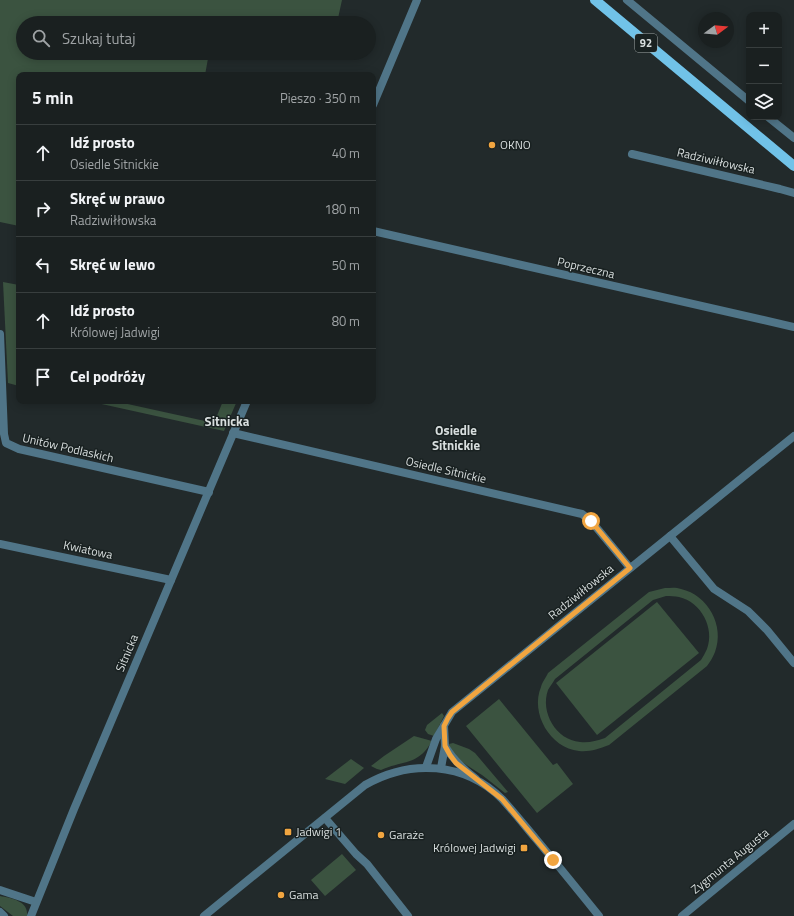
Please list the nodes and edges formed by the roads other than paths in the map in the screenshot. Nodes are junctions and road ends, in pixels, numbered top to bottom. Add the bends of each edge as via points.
1 (417, 0) edge
2 (595, 0) edge
3 (627, 0) edge
4 (376, 98) edge
5 (746, 99) edge
6 (772, 120) edge
7 (794, 138) edge
8 (632, 154) dead end
9 (794, 166) edge
10 (794, 193) edge
11 (376, 232) edge
12 (794, 328) edge
13 (0, 334) edge
14 (246, 404) edge
15 (233, 433) junction
16 (794, 436) edge
17 (209, 492) junction
18 (670, 536) junction
19 (0, 544) edge
20 (630, 568) junction
21 (171, 580) junction
22 (794, 663) edge
23 (444, 726) junction
24 (445, 746) junction
25 (426, 767) junction
26 (441, 768) junction
27 (481, 783) junction
28 (325, 818) junction
29 (794, 824) edge
30 (0, 890) edge
31 (36, 902) junction
32 (0, 912) edge
33 (4, 916) edge
34 (31, 916) edge
35 (204, 916) edge
36 (408, 916) edge
37 (599, 916) edge
38 (682, 916) edge

1 - 4 street
2 - 9 main road, 92
3 - 5 street
6 - 7 street
8 - 10 street, Radziwiłłowska
11 - 12 street, Poprzeczna
13 - 17 street, Unitów Podlaskich via 6,443 19,449
14 - 15 street, Sitnicka
15 - 17 street, Sitnicka
15 - 20 street, Osiedle Sitnickie via 582,514 591,521
16 - 18 street, Radziwiłłowska
17 - 21 street, Sitnicka
18 - 20 street, Radziwiłłowska
18 - 22 street via 714,589 748,611
19 - 21 street, Kwiatowa
20 - 23 street, Radziwiłłowska via 452,712
21 - 31 street, Sitnicka
23 - 24 street
23 - 25 street, Radziwiłłowska via 436,739
24 - 26 street
24 - 27 street via 456,763
25 - 26 street
25 - 28 street via 396,772 374,780
26 - 27 street via 459,772
27 - 37 street via 502,799
28 - 35 street
28 - 36 street via 367,864
29 - 38 street, Zygmunta Augusta
30 - 31 street
31 - 34 street, Sitnicka
32 - 33 street

